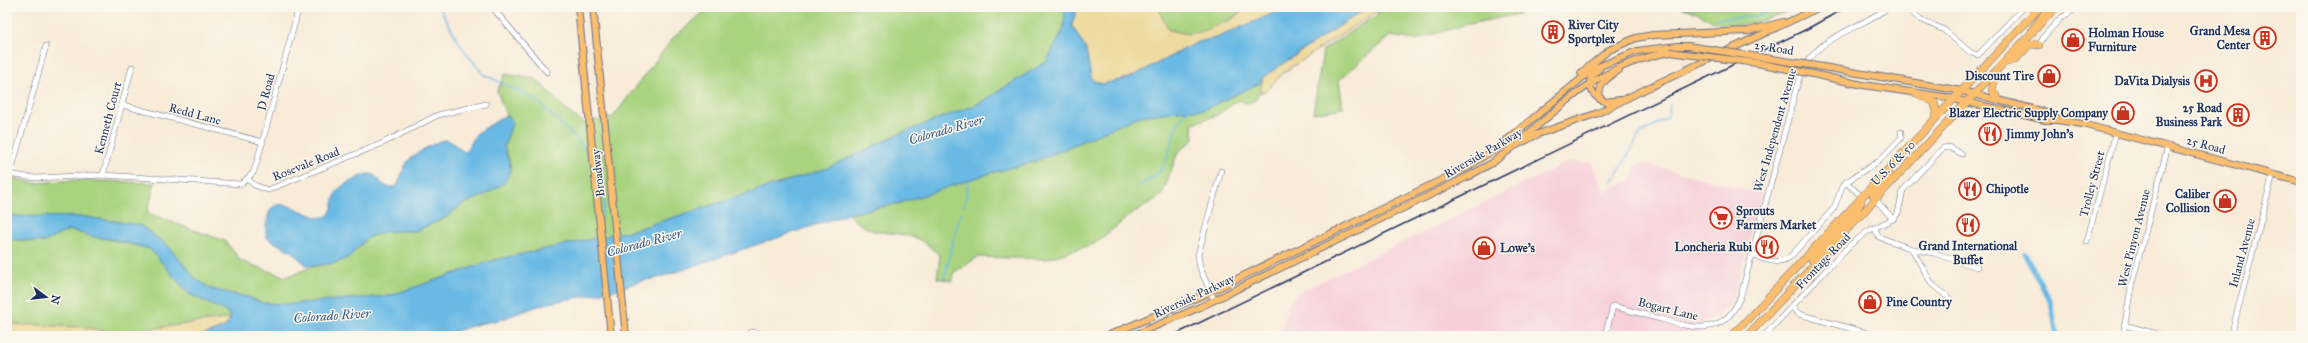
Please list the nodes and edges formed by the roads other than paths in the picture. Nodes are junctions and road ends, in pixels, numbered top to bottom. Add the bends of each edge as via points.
1 (299, 7) edge
2 (492, 7) edge
3 (578, 7) edge
4 (593, 7) edge
5 (1820, 7) edge
6 (1889, 7) edge
7 (1906, 7) edge
8 (2024, 7) edge
9 (2040, 7) edge
10 (2049, 7) edge
11 (2056, 7) edge
12 (2078, 7) edge
13 (1804, 16) junction
14 (2027, 38) junction
15 (2039, 45) joint
16 (46, 46) dead end
17 (1612, 61) junction
18 (1629, 63) junction
19 (2002, 66) junction
20 (132, 67) dead end
21 (547, 72) dead end
22 (1589, 84) junction
23 (1962, 91) junction
24 (1914, 92) junction
25 (1635, 94) junction
26 (1976, 94) junction
27 (1556, 99) junction
28 (1600, 99) junction
29 (1955, 99) junction
30 (1998, 100) junction
31 (1969, 102) junction
32 (486, 104) dead end
33 (122, 105) junction
34 (2058, 120) junction
35 (1901, 132) dead end
36 (2116, 132) junction
37 (1922, 135) junction
38 (1509, 138) joint
39 (263, 142) junction
40 (2168, 146) junction
41 (1513, 147) junction
42 (1904, 152) junction
43 (1962, 154) dead end
44 (1221, 171) dead end
45 (2273, 174) junction
46 (9, 175) edge
47 (103, 175) junction
48 (248, 179) junction
49 (1846, 182) junction
50 (2301, 182) edge
51 (1861, 196) junction
52 (1875, 199) junction
53 (1392, 204) junction
54 (1396, 211) junction
55 (1893, 219) junction
56 (1875, 229) junction
57 (2087, 241) dead end
58 (1912, 250) junction
59 (1751, 255) junction
60 (1977, 267) dead end
61 (1802, 276) junction
62 (1210, 292) junction
63 (1950, 299) dead end
64 (1214, 300) junction
65 (1792, 307) junction
66 (2124, 325) junction
67 (611, 336) edge
68 (626, 336) edge
69 (744, 336) edge
70 (771, 336) edge
71 (1107, 336) edge
72 (1132, 336) edge
73 (1605, 336) edge
74 (1732, 336) edge
75 (1747, 336) edge
76 (1764, 336) edge
77 (1877, 336) edge
78 (2123, 336) edge
79 (2165, 336) edge
80 (2231, 336) edge

1 - 39 street, D Road
2 - 21 street
3 - 67 main road, Broadway
4 - 68 main road, Broadway
5 - 13 main road, Riverside Parkway
6 - 59 street, West Independent Avenue via 1824,44 1806,60
7 - 8 street via 1920,19 1944,30 1971,54 1978,55
9 - 23 highway, U.S. 6 & 50
10 - 14 highway via 2038,19
11 - 14 highway, U.S. 6 & 50
12 - 15 street via 2061,18
13 - 25 main road, Riverside Parkway
13 - 27 main road, Riverside Parkway via 1748,31 1653,35 1631,39 1602,54
14 - 19 highway, U.S. 6 & 50
15 - 19 highway via 2030,44 2014,60
16 - 46 street
17 - 22 main road via 1593,74
17 - 23 main road, 25 Road, bridge via 1637,51 1688,46
17 - 27 main road, 25 Road via 1589,72
18 - 22 main road, 25 Road
18 - 24 main road, 25 Road, bridge via 1670,52 1757,62 1863,85
18 - 28 main road via 1603,81 1599,89
19 - 26 highway, U.S. 6 & 50
19 - 30 highway via 1992,86
20 - 33 street, Kenneth Court
22 - 28 main road via 1591,92
22 - 41 main road, 25 Road
23 - 26 main road, 25 Road
23 - 29 highway, U.S. 6 & 50
24 - 29 main road, 25 Road
24 - 37 highway via 1931,100 1937,108 1934,120
25 - 28 main road via 1614,102
25 - 41 main road, Riverside Parkway via 1612,108 1546,130
26 - 30 main road, 25 Road
26 - 31 highway, U.S. 6 & 50
27 - 38 main road, 25 Road
29 - 31 main road, 25 Road
29 - 37 highway, U.S. 6 & 50
30 - 34 main road, 25 Road via 2049,113
31 - 34 main road, 25 Road via 2045,120
31 - 52 highway, U.S. 6 & 50
32 - 48 street, Rosevale Road via 438,115 383,143 268,190 254,185
33 - 39 street, Redd Lane
33 - 47 street, Kenneth Court
34 - 36 main road, 25 Road
35 - 49 street via 1901,138 1879,161
36 - 40 main road, 25 Road
36 - 57 street, Trolley Street
37 - 42 highway, U.S. 6 & 50
38 - 53 main road, Riverside Parkway via 1464,169
39 - 48 street, D Road via 256,165
40 - 45 main road, 25 Road
40 - 66 street, West Pinyon Avenue via 2131,288
41 - 54 main road, Riverside Parkway via 1467,177
42 - 51 highway, U.S. 6 & 50
42 - 52 highway via 1898,164 1875,190
43 - 55 street via 1949,147 1943,148 1903,190 1899,209
44 - 62 street via 1198,255 1200,268
45 - 50 main road, 25 Road
45 - 80 street, Inland Avenue
46 - 47 street via 35,178
47 - 48 street via 230,185 241,184
49 - 51 street
49 - 59 street via 1834,208 1790,257 1783,262 1774,262
51 - 61 highway via 1856,211 1823,246
51 - 74 highway, U.S. 6 & 50
52 - 55 street
52 - 61 highway, U.S. 6 & 50
53 - 54 main road
53 - 62 main road, Riverside Parkway
54 - 64 main road, Riverside Parkway
55 - 56 street, Frontage Road
56 - 58 street via 1879,237
56 - 65 street, Frontage Road via 1849,246
58 - 60 street via 1934,253
58 - 63 street via 1932,284
59 - 73 street, Bogart Lane via 1739,301 1727,316 1716,324 1692,328 1613,306
61 - 75 highway, U.S. 6 & 50
62 - 64 street
62 - 71 main road, Riverside Parkway
64 - 72 main road, Riverside Parkway
65 - 76 street, Frontage Road
65 - 77 street via 1800,314
66 - 78 street, West Pinyon Avenue
66 - 79 street
69 - 70 street via 752,332

